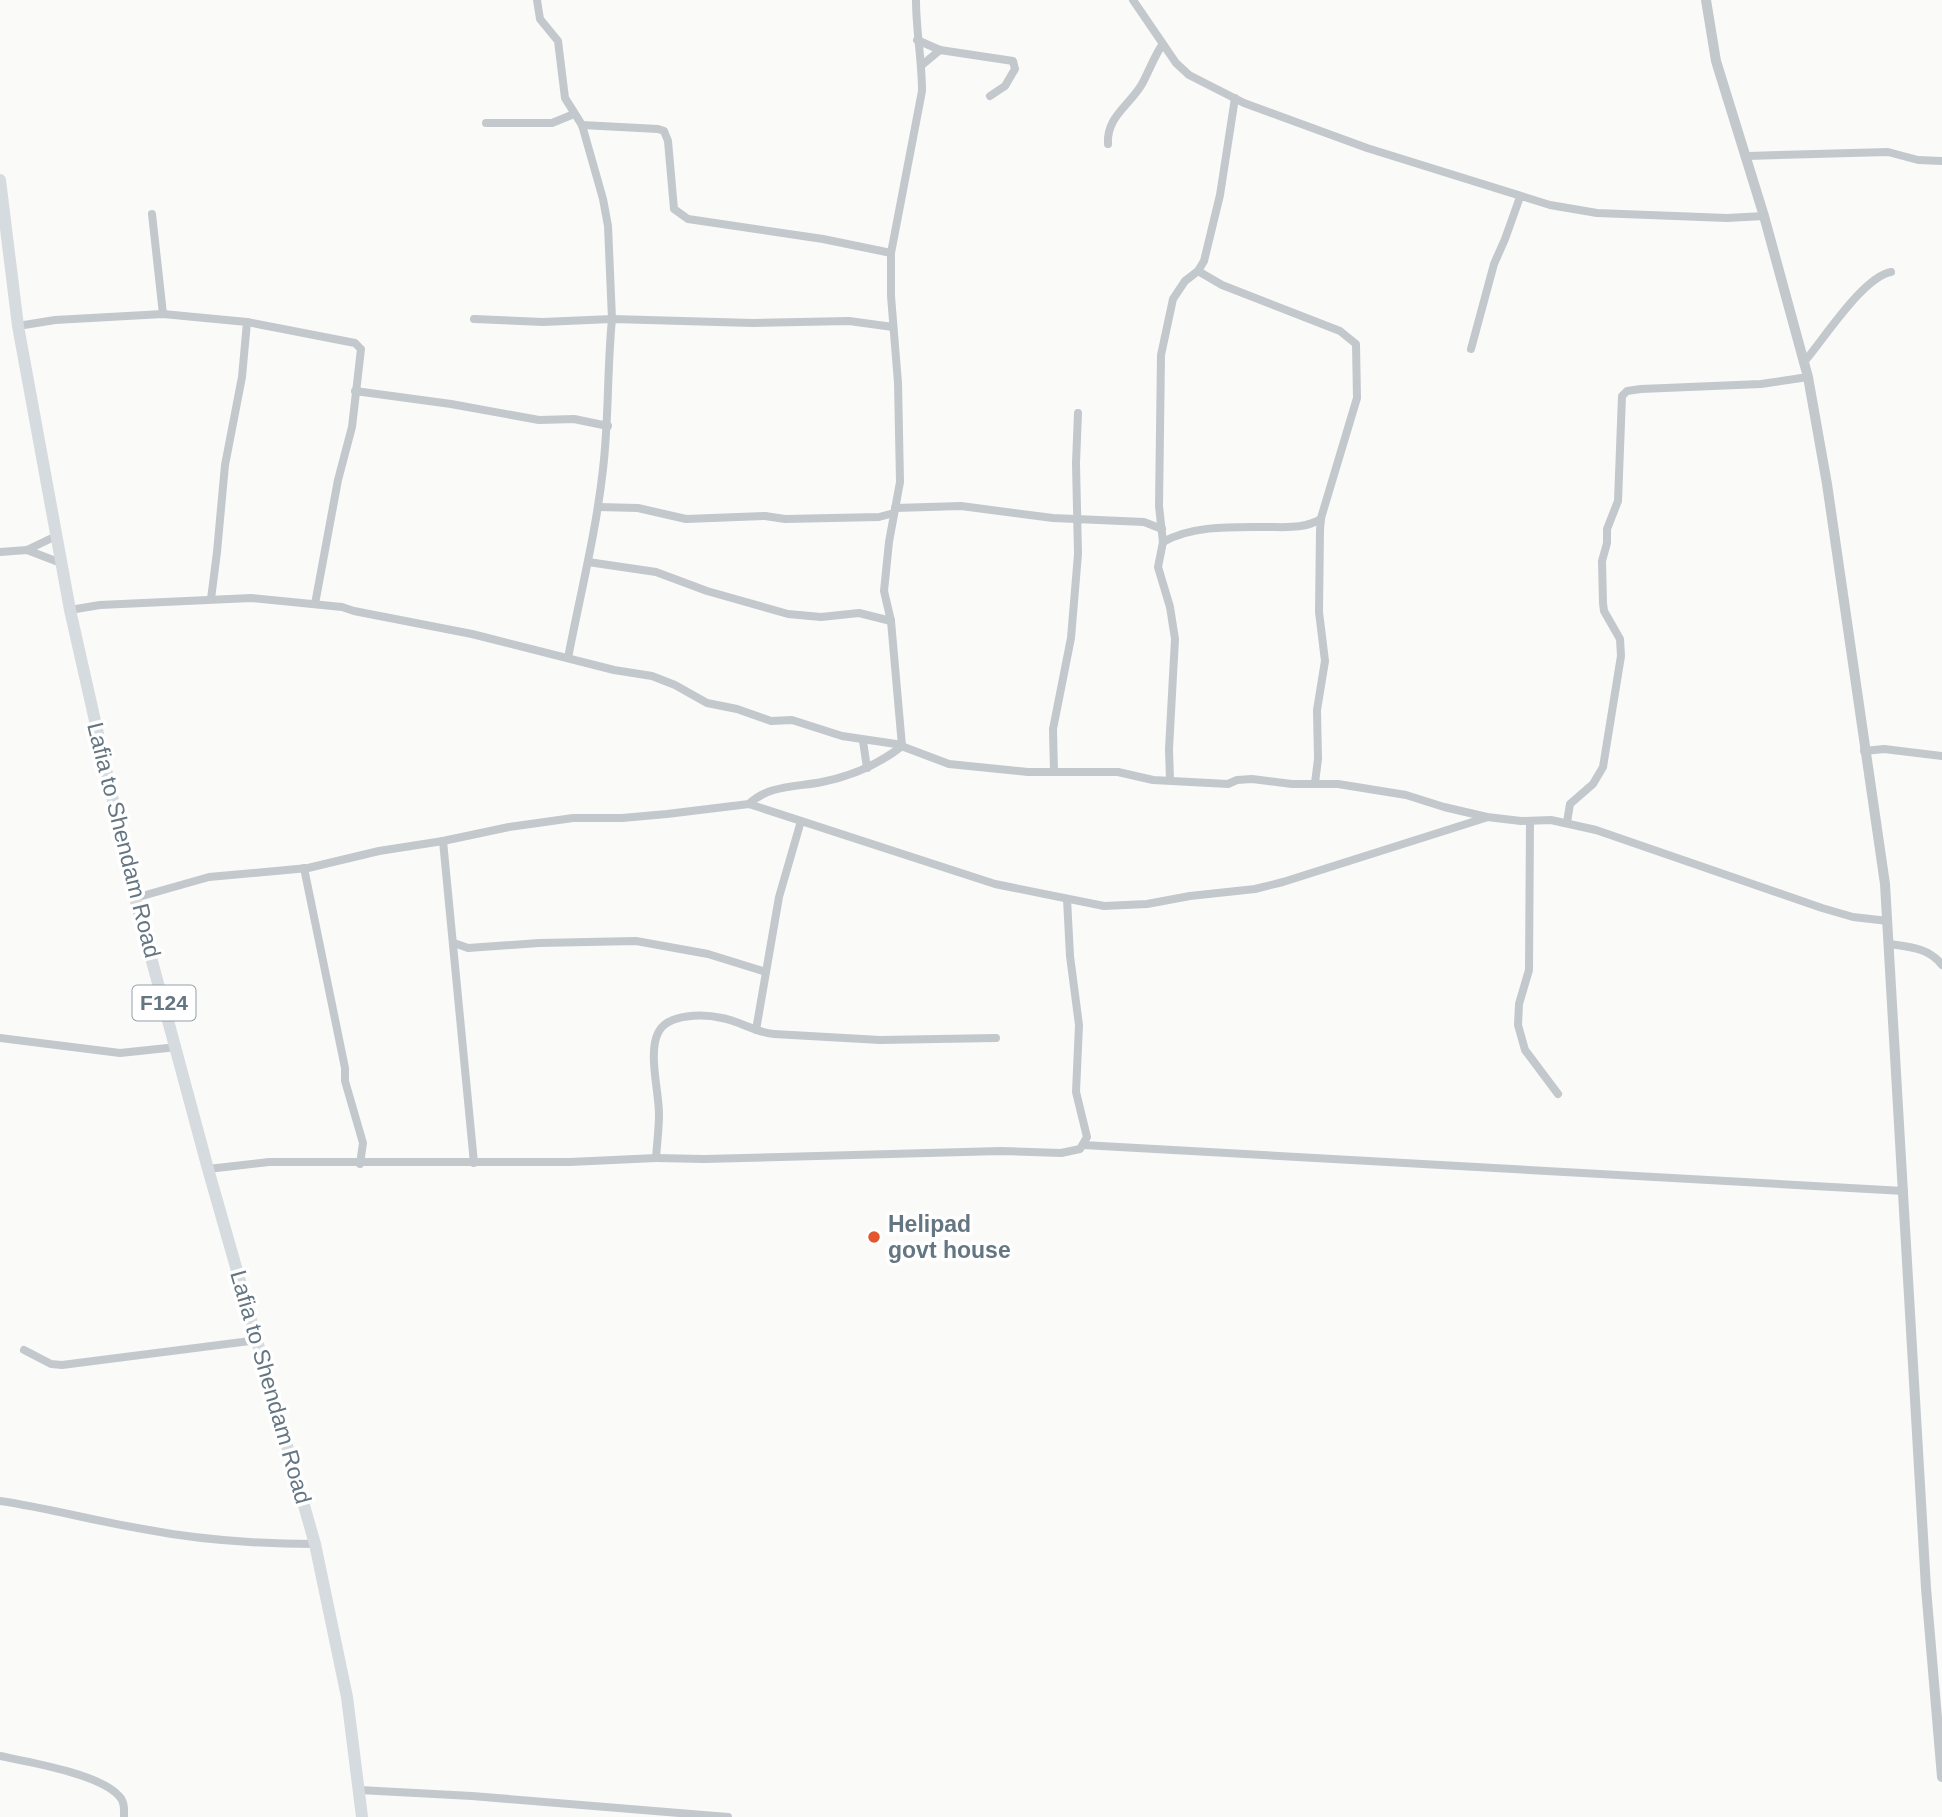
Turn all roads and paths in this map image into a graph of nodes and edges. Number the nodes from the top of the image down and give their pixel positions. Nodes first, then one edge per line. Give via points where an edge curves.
1 (537, 0) edge
2 (916, 0) edge
3 (1133, 0) edge
4 (1706, 0) edge
5 (917, 40) junction
6 (1162, 45) junction
7 (940, 50) junction
8 (922, 65) junction
9 (990, 96) dead end
10 (1235, 99) junction
11 (574, 114) junction
12 (486, 123) dead end
13 (582, 125) junction
14 (1108, 144) dead end
15 (1747, 156) junction
16 (1942, 161) edge
17 (0, 180) edge
18 (1520, 197) junction
19 (152, 214) dead end
20 (1764, 216) junction
21 (891, 253) junction
22 (1198, 271) junction
23 (1891, 272) dead end
24 (163, 314) junction
25 (474, 319) dead end
26 (612, 319) junction
27 (247, 322) junction
28 (18, 326) junction
29 (893, 327) junction
30 (1471, 349) dead end
31 (1804, 362) junction
32 (1808, 377) junction
33 (355, 391) junction
34 (1079, 414) dead end
35 (608, 426) junction
36 (598, 508) junction
37 (894, 510) junction
38 (1160, 516) junction
39 (1077, 519) junction
40 (1321, 519) junction
41 (1144, 522) junction
42 (1308, 527) junction
43 (1162, 530) junction
44 (1177, 534) junction
45 (1320, 535) junction
46 (56, 536) junction
47 (1163, 542) junction
48 (27, 550) junction
49 (0, 552) edge
50 (588, 562) junction
51 (61, 563) junction
52 (211, 599) junction
53 (315, 604) junction
54 (69, 610) junction
55 (891, 621) junction
56 (568, 658) junction
57 (863, 741) junction
58 (902, 746) junction
59 (1864, 751) junction
60 (1942, 756) edge
61 (867, 768) junction
62 (1054, 772) junction
63 (1170, 780) junction
64 (1315, 783) junction
65 (750, 804) junction
66 (1487, 817) junction
67 (801, 821) junction
68 (1530, 821) junction
69 (1567, 822) junction
70 (443, 841) junction
71 (304, 868) junction
72 (135, 898) junction
73 (1067, 899) junction
74 (1888, 921) junction
75 (454, 943) junction
76 (1889, 944) junction
77 (468, 948) junction
78 (456, 960) junction
79 (1942, 965) edge
80 (766, 972) junction
81 (756, 1030) junction
82 (0, 1038) edge
83 (996, 1038) dead end
84 (177, 1047) junction
85 (1558, 1094) dead end
86 (1083, 1145) junction
87 (656, 1158) junction
88 (474, 1163) junction
89 (360, 1164) junction
90 (208, 1169) junction
91 (1904, 1191) junction
92 (258, 1340) junction
93 (24, 1350) dead end
94 (0, 1501) edge
95 (315, 1544) junction
96 (0, 1756) edge
97 (1942, 1777) edge
98 (359, 1790) junction
99 (124, 1817) edge
100 (362, 1817) edge
101 (728, 1817) edge

1 - 11 street via 540,19 558,41 562,88
2 - 5 street
3 - 6 street
4 - 15 street via 1716,61
5 - 7 street
5 - 8 street
6 - 10 street via 1189,75
6 - 14 street via 1136,94 1112,121
7 - 8 street
7 - 9 street via 1013,61 1010,81
8 - 21 street via 920,108
10 - 18 street
10 - 22 street via 1220,195
11 - 12 street via 552,123
11 - 13 street
13 - 21 street via 664,131 674,209 688,219
13 - 26 street via 608,226
15 - 16 street via 1888,152
15 - 20 street
17 - 28 main road, Lafia to Shendam Road / F124
18 - 20 street via 1597,213
18 - 30 street via 1494,264
19 - 24 street
20 - 31 street
21 - 29 street
22 - 38 street via 1177,290 1163,341
22 - 40 street via 1222,285 1340,331 1356,344 1357,398
23 - 31 street via 1874,279 1859,294
24 - 27 street
24 - 28 street
25 - 26 street
26 - 29 street via 753,324 849,321
26 - 35 street
27 - 33 street via 358,345
27 - 52 street
28 - 46 main road, Lafia to Shendam Road / F124
29 - 37 street via 900,470
31 - 32 street
32 - 59 street
32 - 69 street via 1761,384 1641,389 1622,396 1618,502 1607,528 1602,561 1604,611 1620,639 1620,656 1603,768 1570,803
33 - 35 street via 539,420 574,419
33 - 53 street via 352,426
34 - 39 street
35 - 36 street
36 - 37 street via 638,508 686,519 878,517
36 - 50 street
37 - 39 street via 961,506
37 - 55 street via 884,572
38 - 41 street
38 - 43 street
39 - 41 street
39 - 62 street via 1071,638 1053,729
40 - 42 street
40 - 45 street
41 - 43 street
42 - 44 street
42 - 45 street
43 - 44 street
43 - 47 street
44 - 47 street
45 - 64 street via 1319,612 1325,661 1317,710
46 - 48 street
46 - 51 main road, Lafia to Shendam Road / F124
47 - 63 street via 1158,567 1175,639
48 - 49 street
48 - 51 street
50 - 55 street via 656,572 788,614 821,618 859,613
50 - 56 street
51 - 54 main road, Lafia to Shendam Road / F124
52 - 53 street
52 - 54 street
53 - 56 street
54 - 72 main road, Lafia to Shendam Road / F124
55 - 58 street
56 - 57 street via 652,676 707,703 771,722 792,720
57 - 58 street
57 - 61 street
58 - 61 street
58 - 62 street via 949,764
59 - 60 street
59 - 74 street
61 - 65 street via 825,782 763,793
62 - 63 street via 1118,772
63 - 64 street
64 - 66 street via 1406,795
65 - 67 street
65 - 70 street via 622,818 573,818
66 - 68 street
66 - 73 street via 1255,889 1147,904 1104,906
67 - 73 street via 995,884
67 - 80 street via 779,897
68 - 69 street
68 - 85 street via 1529,970 1518,1026 1525,1050
69 - 74 street via 1832,911
70 - 71 street
70 - 75 street
71 - 72 street via 209,877
71 - 89 street via 345,1081 363,1143
72 - 84 main road, Lafia to Shendam Road / F124
73 - 86 street via 1079,1024 1076,1092 1087,1137
74 - 76 street
75 - 77 street
75 - 78 street
76 - 79 street via 1935,955
76 - 91 street
77 - 78 street
77 - 80 street via 636,942 708,954
78 - 88 street
80 - 81 street
81 - 83 street via 880,1040
81 - 87 street via 723,1018 699,1016 669,1021 659,1030 655,1044
82 - 84 street via 120,1053
84 - 90 main road, Lafia to Shendam Road / F124
86 - 87 street via 1061,1153
86 - 91 street
87 - 88 street
88 - 89 street
89 - 90 street via 269,1162
90 - 92 main road, Lafia to Shendam Road / F124
91 - 97 street via 1926,1588
92 - 93 street via 62,1365
92 - 95 main road, Lafia to Shendam Road / F124
94 - 95 street via 196,1537
95 - 98 main road, Lafia to Shendam Road / F124 via 347,1697
96 - 99 street via 85,1777 122,1801
98 - 100 main road, Lafia to Shendam Road / F124
98 - 101 street

